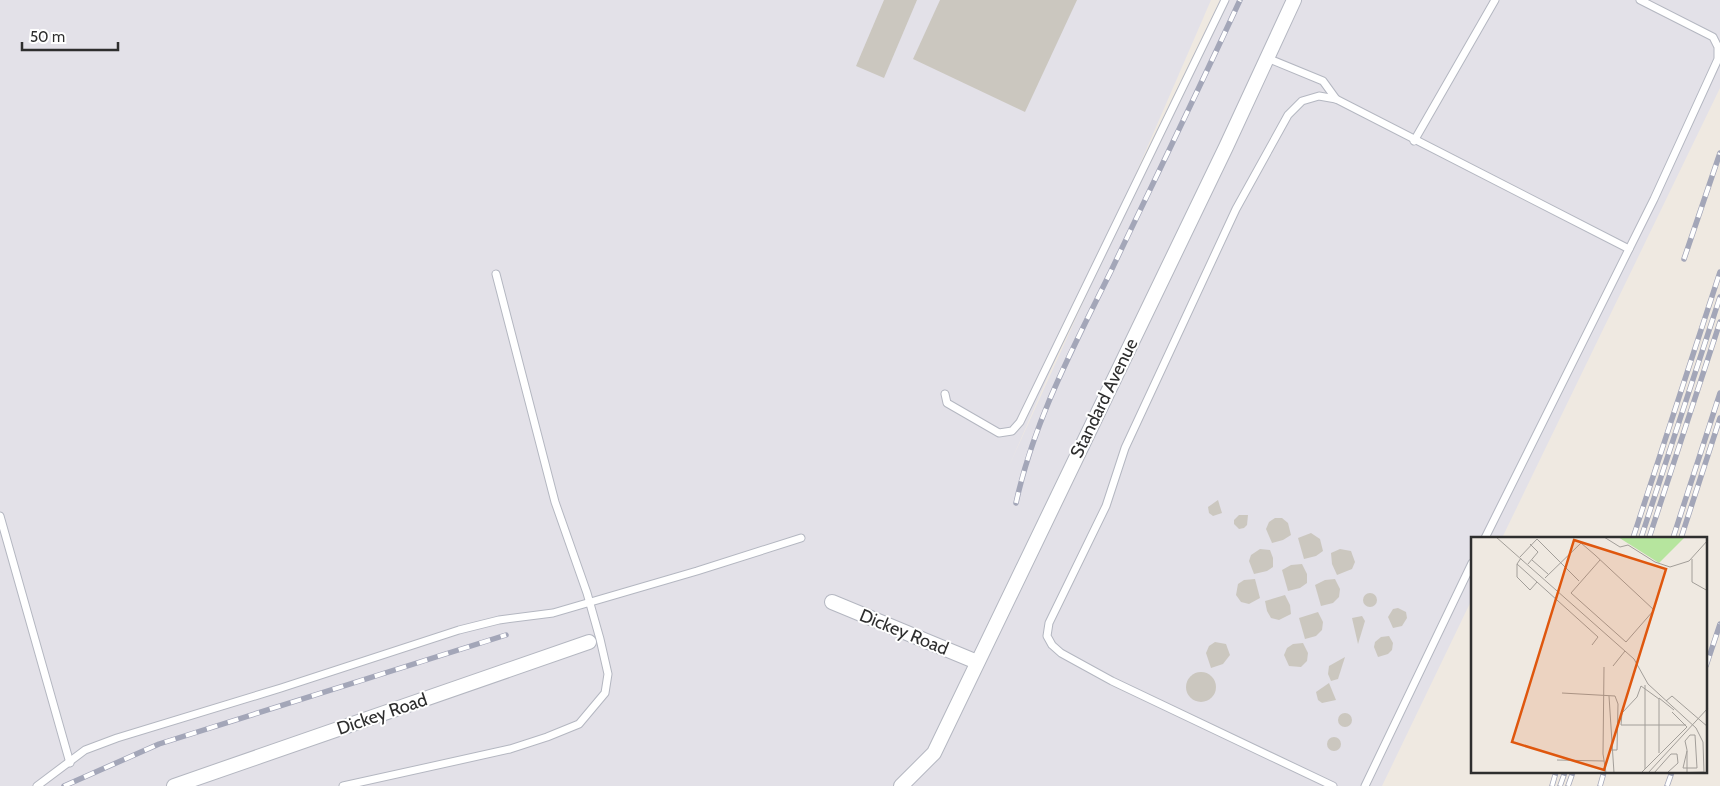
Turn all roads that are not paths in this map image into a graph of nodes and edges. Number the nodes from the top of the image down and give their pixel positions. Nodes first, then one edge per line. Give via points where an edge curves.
1 (1225, 0) edge
2 (1294, 0) edge
3 (1495, 0) edge
4 (1640, 0) edge
5 (1267, 58) junction
6 (1336, 100) junction
7 (1414, 141) junction
8 (1629, 249) junction
9 (496, 274) dead end
10 (945, 394) dead end
11 (0, 516) edge
12 (1485, 537) edge
13 (801, 538) dead end
14 (1471, 565) edge
15 (590, 602) junction
16 (832, 602) dead end
17 (589, 642) dead end
18 (977, 662) junction
19 (70, 763) junction
20 (37, 786) edge
21 (174, 786) edge
22 (343, 786) edge
23 (901, 786) edge
24 (1334, 786) edge
25 (1365, 786) edge

1 - 10 lane via 1020,422 1012,431 999,433 947,403
2 - 5 street, Standard Avenue
3 - 7 lane
4 - 8 lane via 1713,36 1718,47 1718,59
5 - 6 lane via 1322,81
5 - 18 street, Standard Avenue
6 - 7 lane
6 - 24 lane via 1319,96 1302,101 1288,115 1236,209 1125,448 1106,506 1049,623 1047,636 1061,653 1112,681
7 - 8 lane
8 - 12 lane
9 - 15 lane via 555,502
11 - 19 lane
13 - 15 lane
14 - 25 lane
15 - 19 lane via 553,613 498,620 459,630 117,738 85,750
15 - 22 lane via 608,674 605,694 579,724 510,749
16 - 18 street, Dickey Road
17 - 21 street, Dickey Road
18 - 23 street, Standard Avenue via 934,753
19 - 20 lane

